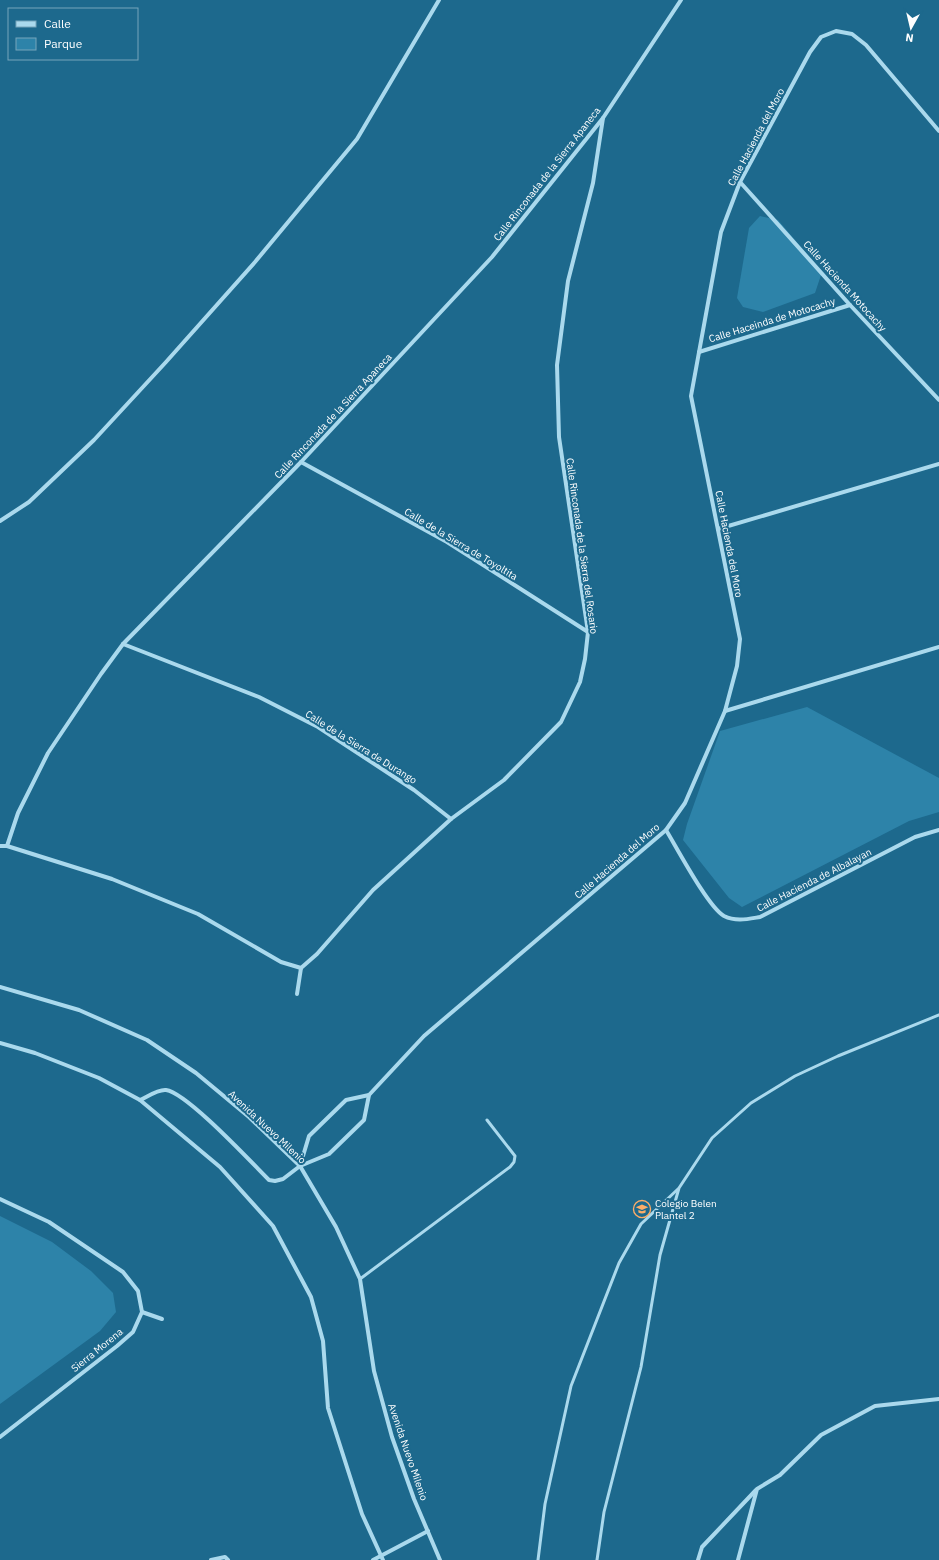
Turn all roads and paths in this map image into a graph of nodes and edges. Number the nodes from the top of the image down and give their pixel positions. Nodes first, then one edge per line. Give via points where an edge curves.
1 (440, 0) edge
2 (681, 0) edge
3 (603, 118) junction
4 (939, 130) edge
5 (740, 182) junction
6 (850, 304) junction
7 (698, 352) junction
8 (939, 400) edge
9 (301, 462) junction
10 (939, 464) edge
11 (0, 521) edge
12 (718, 529) junction
13 (588, 632) junction
14 (123, 644) junction
15 (939, 647) edge
16 (725, 711) junction
17 (451, 818) junction
18 (666, 830) junction
19 (939, 830) edge
20 (0, 846) edge
21 (7, 846) junction
22 (301, 968) junction
23 (0, 987) edge
24 (297, 994) dead end
25 (939, 1015) edge
26 (0, 1043) edge
27 (369, 1095) junction
28 (140, 1100) junction
29 (487, 1120) dead end
30 (300, 1166) junction
31 (679, 1188) junction
32 (0, 1199) edge
33 (360, 1279) junction
34 (142, 1312) junction
35 (162, 1319) dead end
36 (939, 1399) edge
37 (0, 1437) edge
38 (757, 1489) junction
39 (428, 1531) junction
40 (382, 1558) edge
41 (227, 1559) edge
42 (211, 1560) edge
43 (373, 1560) edge
44 (440, 1560) edge
45 (538, 1560) edge
46 (597, 1560) edge
47 (698, 1560) edge
48 (738, 1560) edge

1 - 11 street via 357,139 255,262 94,440 29,502
2 - 3 street, Calle Rinconada de la Sierra Apaneca
3 - 9 street, Calle Rinconada de la Sierra Apaneca via 492,257
3 - 13 street, Calle Rinconada de la Sierra del Rosario via 593,183 568,281 557,365 558,437
4 - 5 street, Calle Hacienda del Moro via 866,45 852,34 836,31 821,37 810,52
5 - 6 street, Calle Hacienda Motocachy
5 - 7 street, Calle Hacienda del Moro via 721,232
6 - 7 street, Calle Haceinda de Motocachy
6 - 8 street, Calle Hacienda Motocachy
7 - 12 street, Calle Hacienda del Moro via 691,396
9 - 13 street, Calle de la Sierra de Toyoltita via 447,542
9 - 14 street, Calle Rinconada de la Sierra Apaneca
10 - 12 street
12 - 16 street, Calle Hacienda del Moro via 740,639 737,666
13 - 17 street, Calle Rinconada de la Sierra del Rosario via 580,682 561,722 504,780
14 - 17 street, Calle de la Sierra de Durango via 259,697 318,727 414,790
14 - 21 street, Calle Rinconada de la Sierra Apaneca via 48,753 18,813
15 - 16 street
16 - 18 street, Calle Hacienda del Moro via 686,803
17 - 22 street, Calle Rinconada de la Sierra del Rosario via 373,890 317,954
18 - 19 street, Calle Hacienda de Albalayan via 709,901 724,916 741,920 760,917 915,837
18 - 27 street, Calle Hacienda del Moro via 424,1036
20 - 21 street
21 - 22 street via 112,879 198,914 281,962
22 - 24 street
23 - 30 street, Avenida Nuevo Milenio via 79,1010 147,1040 196,1073
25 - 31 lane via 795,1076 751,1103 712,1138
26 - 28 street via 35,1053 99,1078
27 - 30 street via 364,1120 329,1154
27 - 30 street via 346,1100 309,1136
28 - 30 street via 163,1090 177,1094 202,1114 269,1180 283,1179
28 - 40 street via 220,1167 273,1226 288,1254 310,1297 323,1341 328,1408 362,1514
29 - 33 lane via 515,1156 514,1162
30 - 33 street, Avenida Nuevo Milenio via 336,1226
31 - 45 lane via 641,1224 619,1263 571,1386 545,1504
31 - 46 lane via 660,1255 640,1367 604,1512
32 - 34 street via 49,1222 122,1272 138,1291
33 - 39 street, Avenida Nuevo Milenio via 376,1379 392,1437
34 - 35 street
34 - 37 street, Sierra Morena via 132,1332 117,1346
36 - 38 street via 875,1406 821,1435 780,1475
38 - 47 street via 702,1547
38 - 48 street
39 - 40 street
39 - 44 street, Avenida Nuevo Milenio
40 - 43 street
41 - 42 street

